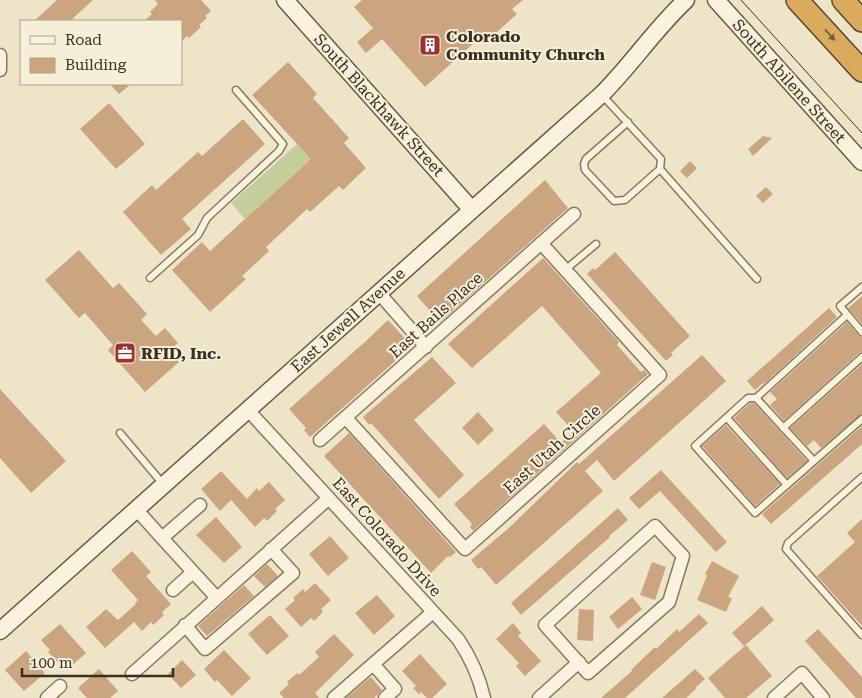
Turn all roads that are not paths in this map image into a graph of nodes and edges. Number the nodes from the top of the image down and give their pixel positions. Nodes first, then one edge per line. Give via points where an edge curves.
1 (285, 0) edge
2 (686, 0) edge
3 (716, 0) edge
4 (797, 0) edge
5 (843, 0) edge
6 (862, 21) edge
7 (0, 55) edge
8 (0, 70) edge
9 (862, 71) edge
10 (236, 90) dead end
11 (602, 94) junction
12 (628, 122) junction
13 (862, 162) edge
14 (660, 169) junction
15 (472, 210) junction
16 (574, 214) dead end
17 (541, 244) junction
18 (596, 244) dead end
19 (565, 270) junction
20 (150, 278) dead end
21 (757, 278) dead end
22 (862, 287) edge
23 (379, 293) junction
24 (847, 315) junction
25 (862, 332) edge
26 (426, 347) junction
27 (862, 356) edge
28 (756, 398) junction
29 (248, 410) junction
30 (346, 418) junction
31 (727, 418) junction
32 (862, 419) edge
33 (783, 428) junction
34 (120, 433) dead end
35 (320, 440) dead end
36 (814, 461) junction
37 (862, 477) edge
38 (787, 484) junction
39 (164, 485) junction
40 (329, 498) junction
41 (200, 505) dead end
42 (136, 509) junction
43 (162, 538) junction
44 (271, 549) junction
45 (193, 572) junction
46 (173, 590) dead end
47 (216, 597) junction
48 (433, 612) junction
49 (185, 626) junction
50 (0, 630) edge
51 (862, 635) edge
52 (579, 662) junction
53 (372, 664) junction
54 (132, 674) dead end
55 (60, 686) dead end
56 (47, 698) edge
57 (334, 698) edge
58 (385, 698) edge
59 (484, 698) edge
60 (539, 698) edge
61 (774, 698) edge
62 (823, 698) edge

1 - 15 street, South Blackhawk Street
2 - 11 street, East Jewell Avenue
3 - 13 street, South Abilene Street
4 -> 9 highway
5 - 6 highway
7 - 8 street
10 - 20 lane via 283,144 207,218 198,235
11 - 12 lane
11 - 15 street, East Jewell Avenue
12 - 14 lane via 661,159
12 - 14 lane via 586,159 585,170 614,201 621,202
14 - 21 lane
15 - 23 street, East Jewell Avenue
16 - 17 street, East Bails Place
17 - 19 street, East Utah Circle
17 - 26 street, East Bails Place
18 - 19 lane
19 - 30 street, East Utah Circle via 660,375 465,549
22 - 24 lane via 840,306
23 - 26 street
23 - 29 street, East Jewell Avenue
24 - 25 lane
24 - 28 lane
26 - 30 street, East Bails Place
27 - 33 lane
28 - 31 lane via 748,398
28 - 33 lane
29 - 39 street, East Jewell Avenue
29 - 40 street, East Colorado Drive
30 - 35 street, East Bails Place
31 - 38 lane
31 - 38 lane via 695,446 754,513
32 - 36 lane
33 - 36 lane
34 - 39 lane
36 - 38 lane
37 - 51 lane via 788,542 786,548
39 - 42 street, East Jewell Avenue
40 - 44 street
40 - 48 street, East Colorado Drive
41 - 43 street
42 - 43 street
42 - 50 street, East Jewell Avenue
43 - 45 street
44 - 47 street
44 - 49 street via 293,573 205,649
45 - 46 street
45 - 47 street
47 - 49 street
48 - 53 street
48 - 59 street, East Colorado Drive via 469,654
49 - 54 street
52 - 52 street via 588,673 669,602 683,556 655,526 545,625
52 - 60 street
53 - 57 street
53 - 58 street via 395,689
55 - 56 street
61 - 62 street via 802,673

